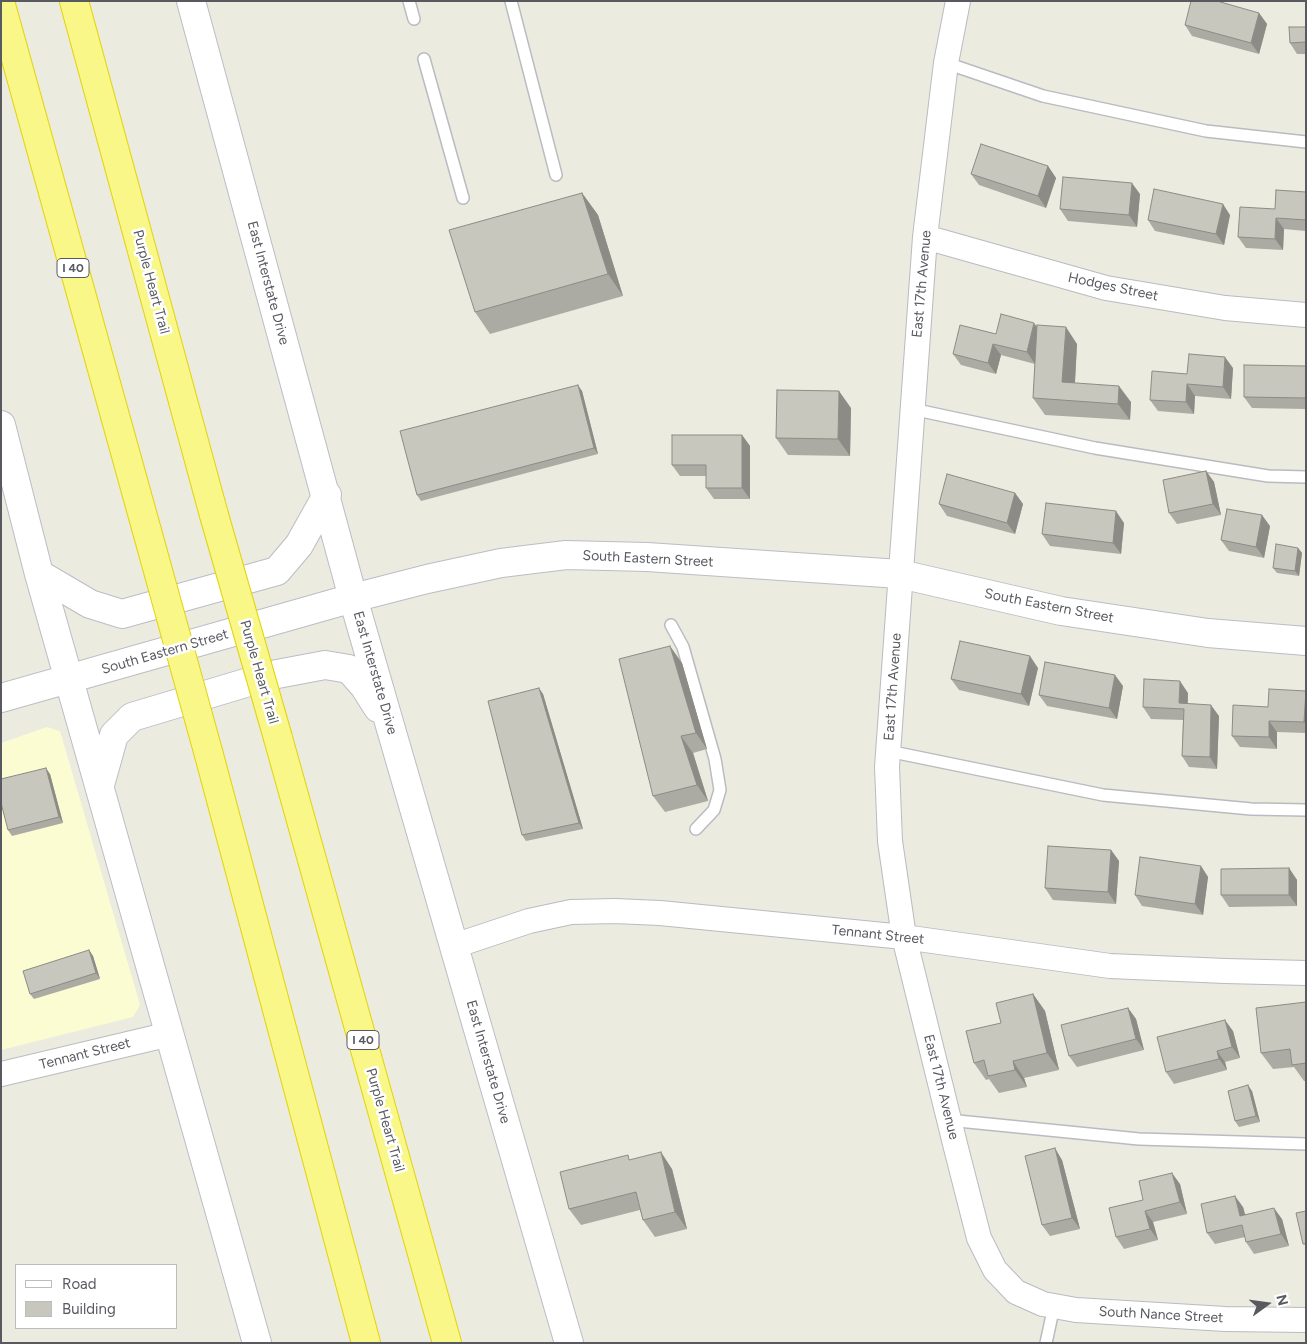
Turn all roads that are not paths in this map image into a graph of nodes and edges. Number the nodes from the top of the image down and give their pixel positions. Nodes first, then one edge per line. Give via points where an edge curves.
1 (74, 1) edge
2 (191, 1) edge
3 (410, 1) edge
4 (512, 1) edge
5 (958, 1) edge
6 (1, 5) edge
7 (414, 19) dead end
8 (424, 59) dead end
9 (946, 63) junction
10 (1306, 142) edge
11 (556, 174) dead end
12 (463, 198) dead end
13 (925, 237) junction
14 (1306, 315) edge
15 (912, 409) junction
16 (1, 425) edge
17 (1306, 478) edge
18 (326, 495) junction
19 (39, 574) junction
20 (900, 574) junction
21 (354, 598) junction
22 (671, 625) dead end
23 (1306, 641) edge
24 (69, 679) junction
25 (1, 698) edge
26 (392, 731) junction
27 (888, 752) junction
28 (100, 784) junction
29 (1306, 810) edge
30 (696, 829) dead end
31 (904, 937) junction
32 (454, 946) junction
33 (1306, 973) edge
34 (170, 1034) junction
35 (1, 1074) edge
36 (948, 1120) junction
37 (1306, 1144) edge
38 (1065, 1308) junction
39 (1306, 1320) edge
40 (257, 1343) edge
41 (366, 1343) edge
42 (447, 1343) edge
43 (570, 1343) edge
44 (1046, 1343) edge

1 - 42 highway, Purple Heart Trail / I 40, bridge via 214,515
2 - 18 main road, East Interstate Drive
3 - 7 lane
4 - 11 lane
5 - 9 street, East 17th Avenue
6 - 41 highway, I 40, bridge via 209,755
8 - 12 lane
9 - 10 lane via 1052,98 1206,131
9 - 13 street, East 17th Avenue
13 - 14 street, Hodges Street via 1106,288 1225,308
13 - 15 street, East 17th Avenue
15 - 17 lane via 1095,448 1268,476
15 - 20 street, East 17th Avenue
16 - 19 main road
18 - 19 main road via 300,545 277,571 122,614 90,604
18 - 21 main road, East Interstate Drive
19 - 24 main road
20 - 21 main road, South Eastern Street via 647,557 566,555 501,563
20 - 23 main road, South Eastern Street via 1061,611 1208,633
20 - 27 street, East 17th Avenue
21 - 24 main road, South Eastern Street
21 - 26 main road, East Interstate Drive
22 - 30 lane via 684,646 715,759 720,790 714,810
24 - 25 main road, South Eastern Street
24 - 28 main road
26 - 28 main road via 364,686 349,669 324,665 272,675 132,717 114,734
26 - 32 main road, East Interstate Drive
27 - 29 lane via 1103,794 1251,810
27 - 31 street, East 17th Avenue via 890,841
28 - 34 main road
31 - 32 street, Tennant Street via 615,911 571,912 529,921
31 - 33 street, Tennant Street via 1110,966
31 - 36 street, East 17th Avenue
32 - 43 main road, East Interstate Drive
34 - 35 street, Tennant Street
34 - 40 main road
36 - 37 lane via 1139,1139
36 - 38 street, East 17th Avenue via 979,1238 995,1270 1016,1292 1043,1304
38 - 39 street, South Nance Street via 1225,1319
38 - 44 lane

